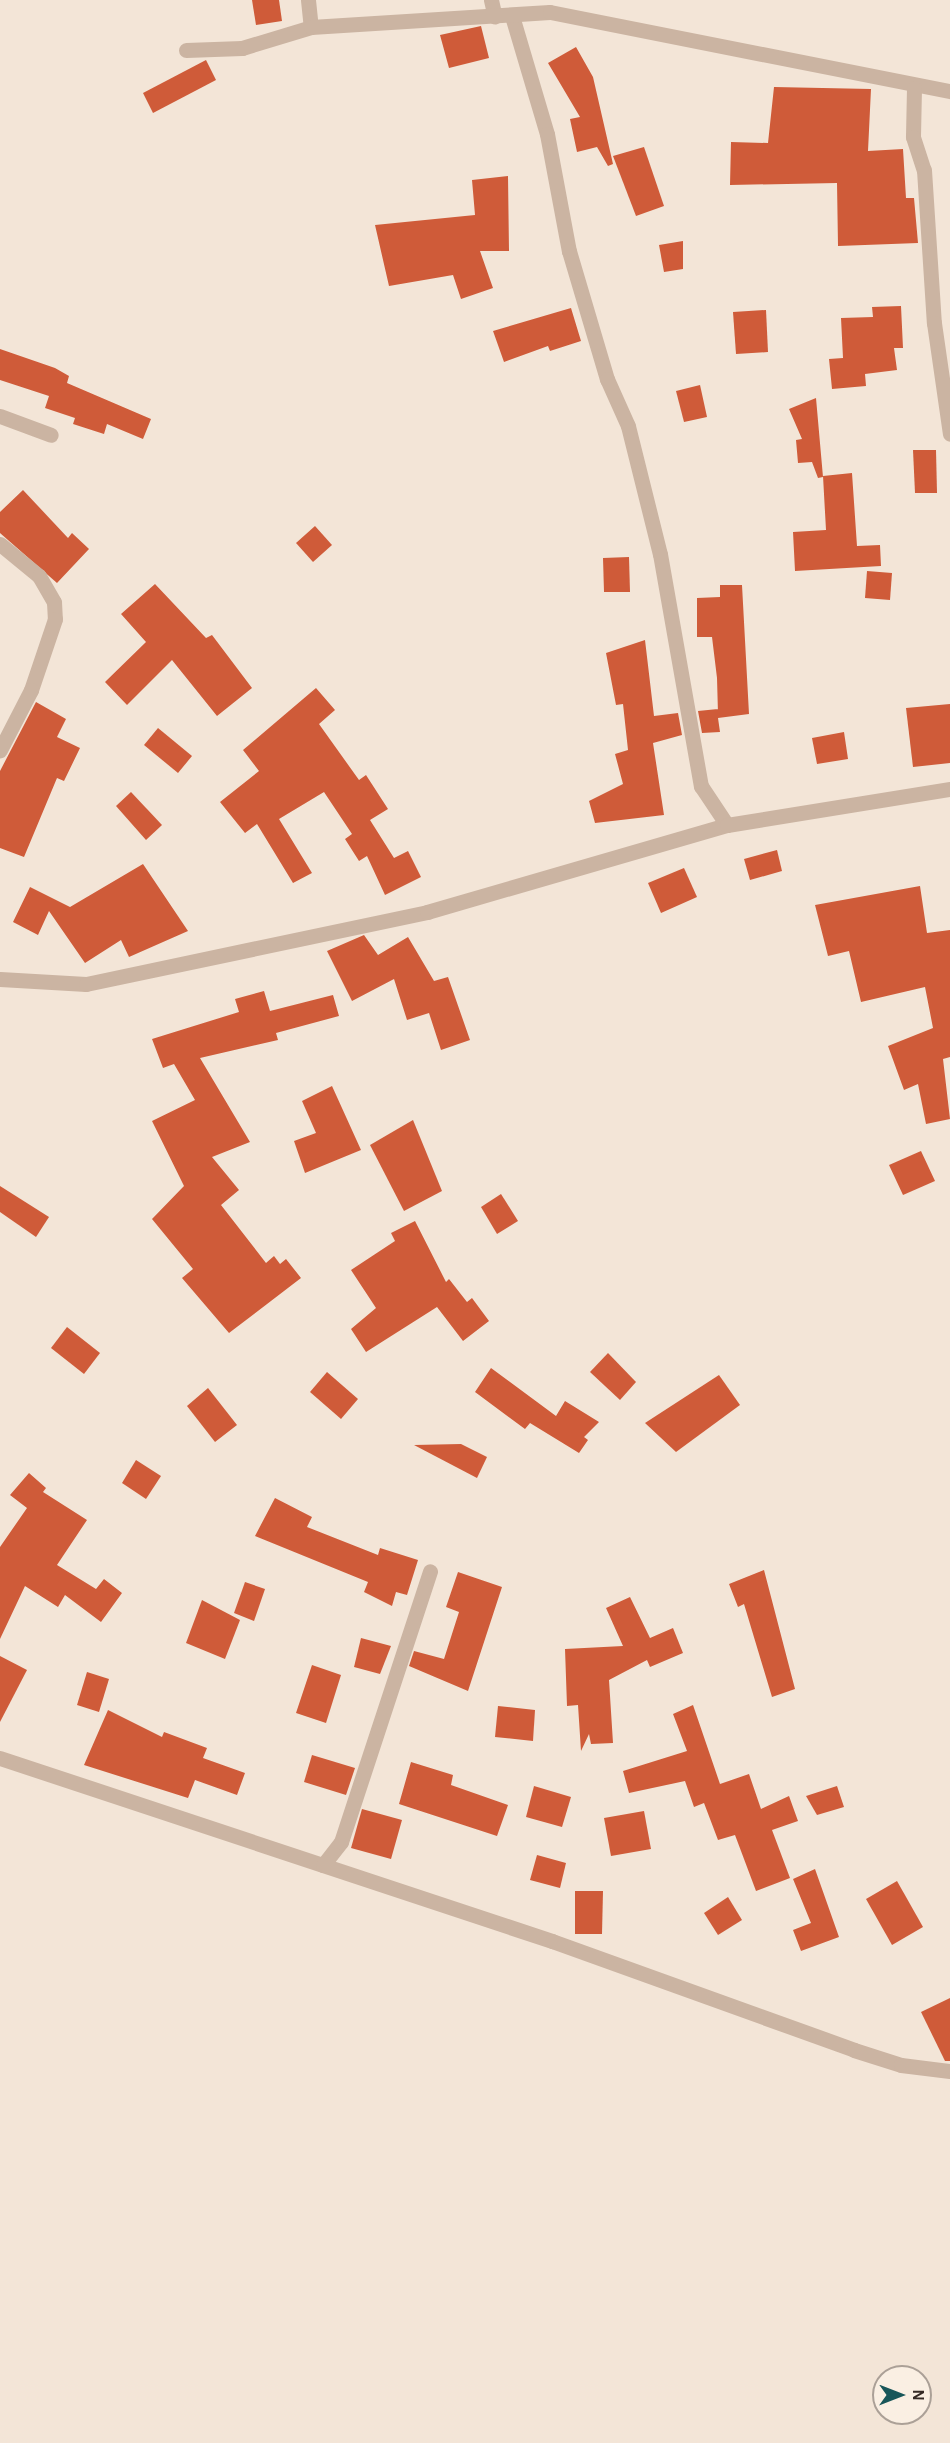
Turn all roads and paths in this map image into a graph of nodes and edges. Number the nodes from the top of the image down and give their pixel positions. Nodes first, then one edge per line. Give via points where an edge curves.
1 (308, 0) edge
2 (491, 0) edge
3 (512, 16) junction
4 (495, 17) junction
5 (311, 27) junction
6 (186, 50) dead end
7 (914, 88) junction
8 (950, 91) edge
9 (0, 416) edge
10 (950, 434) edge
11 (51, 435) dead end
12 (0, 544) edge
13 (0, 750) edge
14 (950, 789) edge
15 (727, 825) junction
16 (0, 979) edge
17 (430, 1571) dead end
18 (0, 1758) edge
19 (323, 1865) junction
20 (950, 2071) edge

1 - 5 street
2 - 4 street
3 - 4 street
3 - 7 street via 550,12
3 - 15 street via 547,134 569,251 607,379 628,426 660,554 701,786
4 - 5 street
5 - 6 street via 242,48
7 - 8 street
7 - 10 street via 914,137 924,170 934,323
9 - 11 street
12 - 13 street via 39,576 54,602 55,619 31,690
14 - 15 street
15 - 16 street via 427,912 87,984
17 - 19 street via 341,1842
18 - 19 street
19 - 20 street via 690,1994 781,2020 854,2050 901,2065

